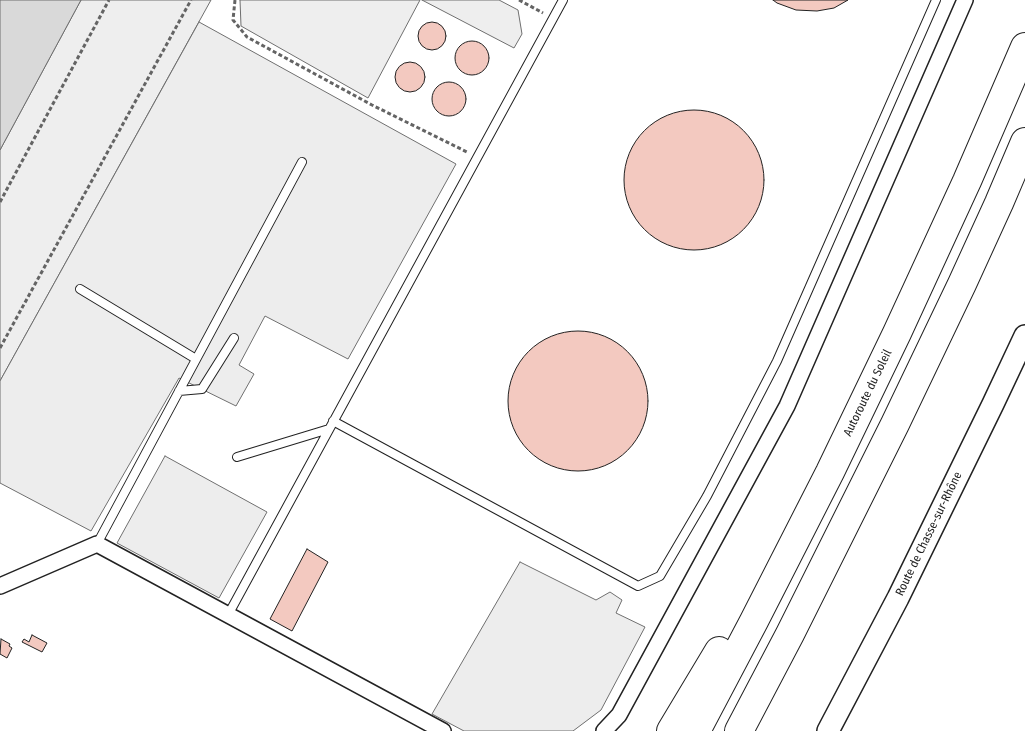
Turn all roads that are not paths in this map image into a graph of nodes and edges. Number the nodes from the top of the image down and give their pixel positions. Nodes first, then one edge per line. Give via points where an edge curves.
1 (562, 0) edge
2 (936, 0) edge
3 (964, 0) edge
4 (1025, 47) edge
5 (1025, 142) edge
6 (302, 162) dead end
7 (80, 289) dead end
8 (1025, 336) edge
9 (234, 338) dead end
10 (196, 359) junction
11 (179, 390) junction
12 (334, 421) junction
13 (329, 428) junction
14 (237, 457) dead end
15 (97, 544) junction
16 (0, 586) edge
17 (228, 615) junction
18 (754, 621) junction
19 (443, 731) edge
20 (604, 731) edge
21 (672, 731) edge
22 (696, 731) edge
23 (738, 731) edge
24 (828, 731) edge

1 - 12 lane
2 - 12 lane via 777,361 707,496 660,576 638,586
3 - 20 street via 788,406 619,715
4 - 18 highway, Autoroute du Soleil via 897,333
5 - 23 highway via 895,424
6 - 10 lane
7 - 10 lane
8 - 24 main road, Route de Chasse-sur-Rhône via 898,598
9 - 11 lane via 202,389
10 - 11 lane
11 - 15 lane
12 - 13 lane
13 - 14 lane
13 - 17 lane
15 - 16 street
15 - 17 street
17 - 19 street
18 - 21 highway via 717,652
18 - 22 highway, Autoroute du Soleil

